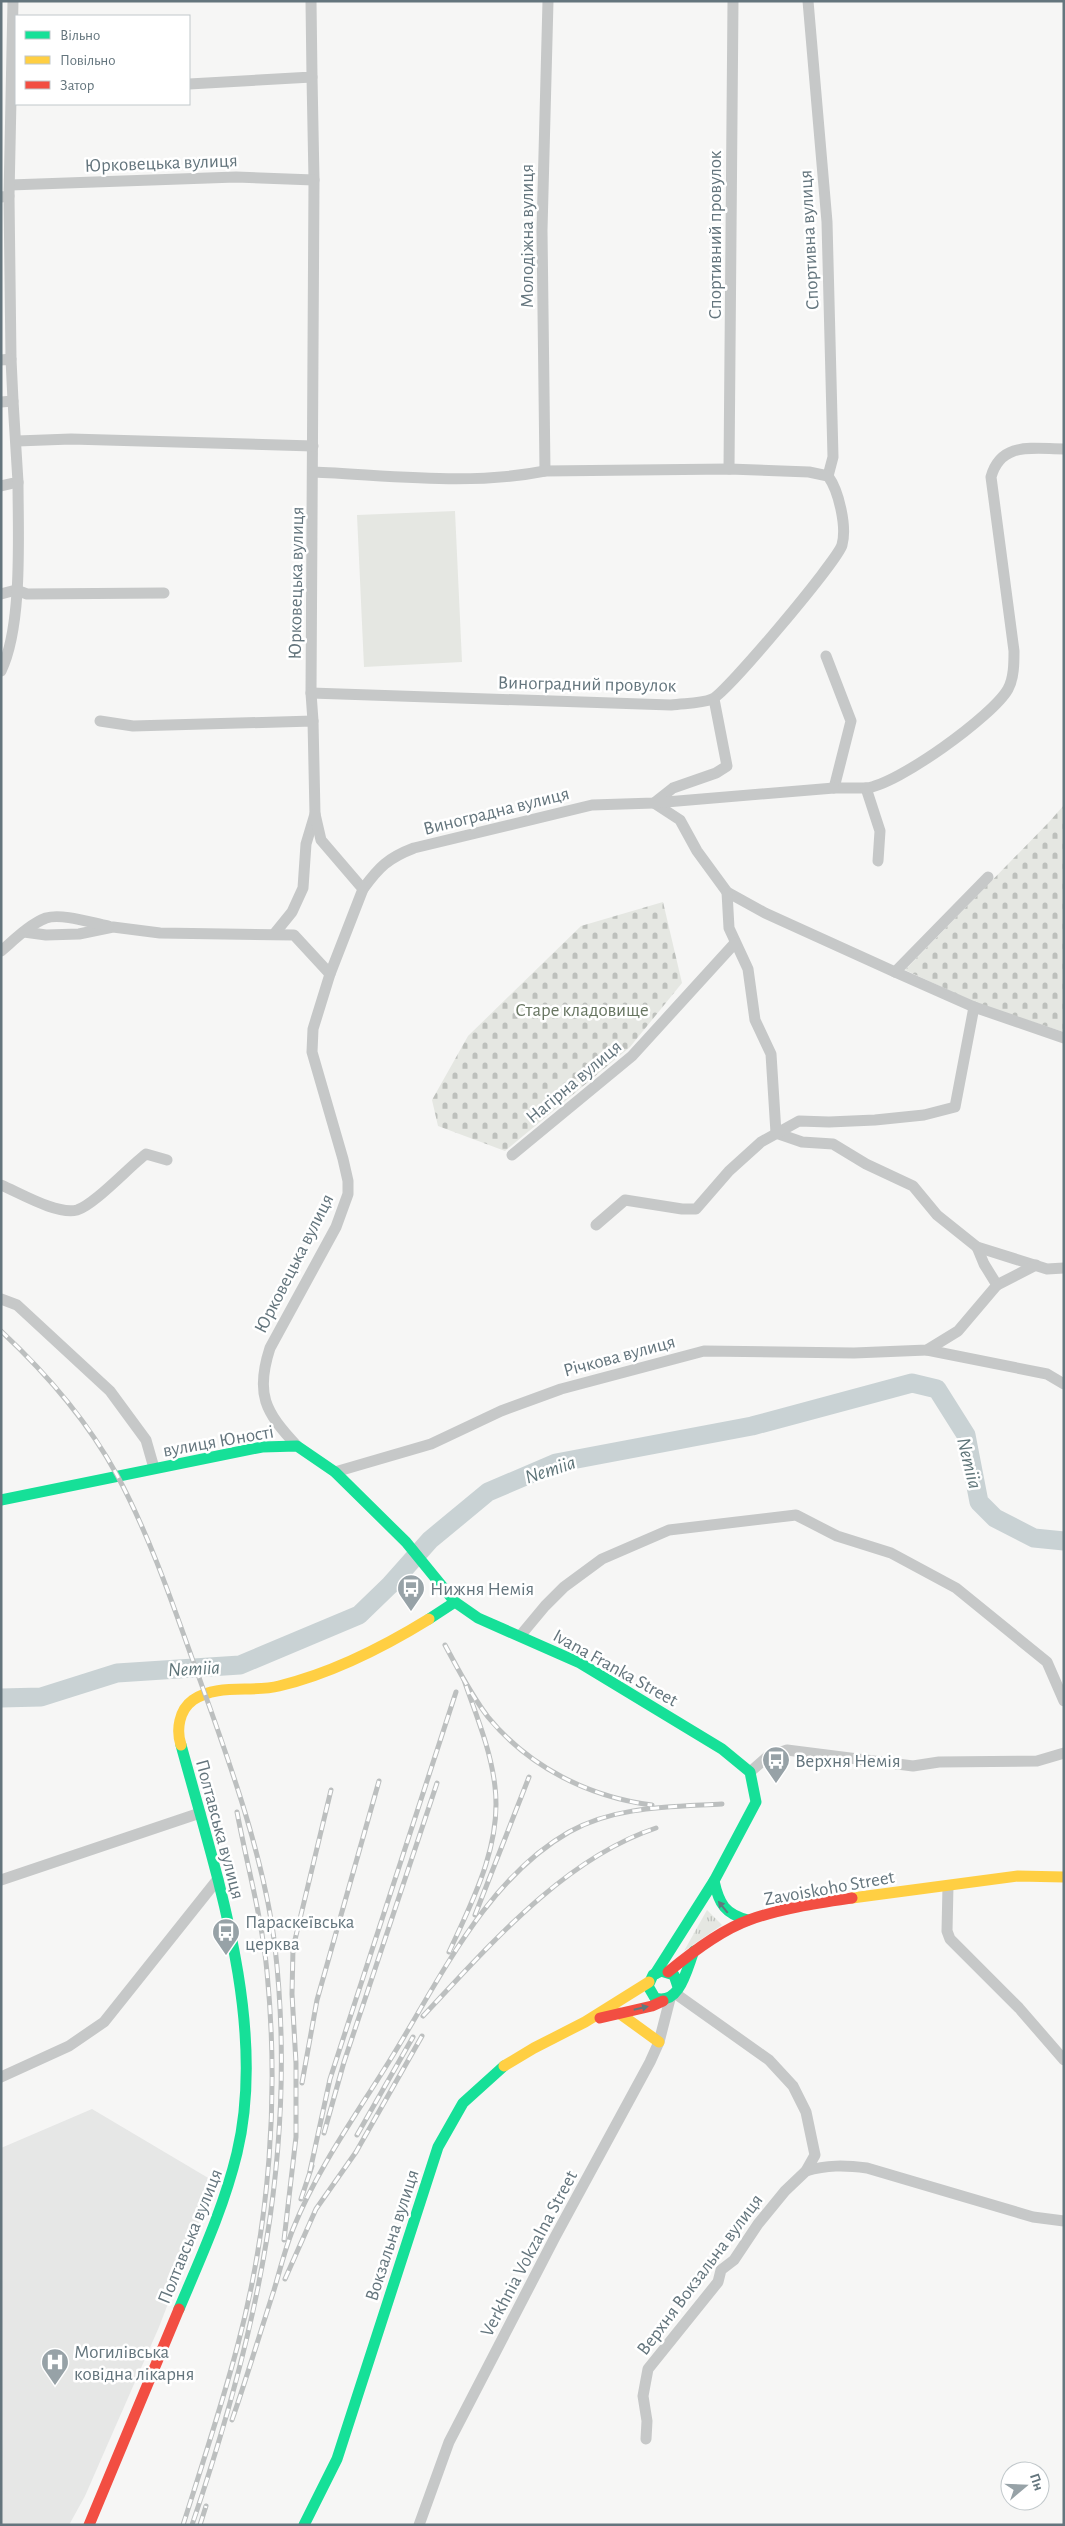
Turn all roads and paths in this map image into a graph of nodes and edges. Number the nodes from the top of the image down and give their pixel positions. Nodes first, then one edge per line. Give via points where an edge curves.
1 (13, 1) edge
2 (311, 1) edge
3 (548, 1) edge
4 (733, 1) edge
5 (808, 1) edge
6 (312, 77) junction
7 (190, 84) edge
8 (6, 90) edge
9 (314, 180) junction
10 (7, 192) edge
11 (6, 360) edge
12 (7, 402) edge
13 (17, 441) junction
14 (313, 446) junction
15 (1064, 449) edge
16 (729, 469) junction
17 (545, 471) junction
18 (313, 472) junction
19 (828, 476) junction
20 (18, 482) junction
21 (1, 486) edge
22 (16, 590) junction
23 (164, 593) dead end
24 (1, 594) edge
25 (826, 656) dead end
26 (1, 671) edge
27 (311, 693) junction
28 (714, 699) junction
29 (100, 721) dead end
30 (313, 721) junction
31 (834, 788) junction
32 (866, 788) junction
33 (654, 803) junction
34 (315, 814) junction
35 (878, 861) dead end
36 (988, 877) dead end
37 (363, 889) junction
38 (727, 892) junction
39 (112, 927) junction
40 (24, 932) junction
41 (275, 933) junction
42 (735, 943) junction
43 (1, 951) edge
44 (896, 972) junction
45 (330, 974) junction
46 (974, 1007) junction
47 (1064, 1038) edge
48 (776, 1133) junction
49 (512, 1155) dead end
50 (167, 1160) dead end
51 (1, 1185) edge
52 (596, 1225) dead end
53 (977, 1246) junction
54 (1036, 1265) junction
55 (1064, 1268) edge
56 (997, 1285) junction
57 (1, 1299) edge
58 (928, 1350) junction
59 (1064, 1384) edge
60 (296, 1446) junction
61 (154, 1468) junction
62 (335, 1472) junction
63 (1, 1500) edge
64 (439, 1580) joint
65 (456, 1602) junction
66 (520, 1636) junction
67 (1064, 1701) edge
68 (1064, 1753) edge
69 (750, 1772) junction
70 (200, 1813) junction
71 (1064, 1877) edge
72 (218, 1879) junction
73 (1, 1880) edge
74 (714, 1881) junction
75 (948, 1886) junction
76 (748, 1920) junction
77 (679, 1935) junction
78 (694, 1950) junction
79 (677, 1962) junction
80 (668, 1972) junction
81 (652, 1978) junction
82 (673, 1992) junction
83 (619, 2014) junction
84 (586, 2022) junction
85 (659, 2042) junction
86 (1064, 2060) edge
87 (1, 2077) edge
88 (806, 2171) junction
89 (1064, 2221) edge
90 (646, 2439) dead end
91 (306, 2523) edge
92 (89, 2525) edge
93 (419, 2525) edge

1 - 8 street
2 - 6 street, Юрковецька вулиця
3 - 17 street, Молодіжна вулиця via 542,230
4 - 16 street, Спортивний провулок
5 - 19 street, Спортивна вулиця via 827,222 834,457
6 - 7 street
6 - 9 street, Юрковецька вулиця
8 - 10 street
9 - 10 street, Юрковецька вулиця via 236,177
9 - 14 street, Юрковецька вулиця
10 - 11 street
11 - 12 street
12 - 13 street
13 - 14 street via 71,439
13 - 20 street
14 - 18 street, Юрковецька вулиця
15 - 32 street, Виноградна вулиця via 1026,449 1004,454 995,463 991,477 1014,651 1010,687 997,705 915,767 876,787
16 - 17 street
16 - 19 street via 810,472
17 - 18 street via 516,477 479,478
18 - 27 street, Юрковецька вулиця
19 - 28 street via 835,486 842,519 842,546 730,686
20 - 21 street
20 - 22 street
22 - 23 street via 27,594
22 - 24 street
22 - 26 street via 8,657
25 - 31 street via 851,721
27 - 28 street, Виноградний провулок via 671,705
27 - 30 street, Юрковецька вулиця
28 - 33 street via 727,766 673,788
29 - 30 street via 133,726
30 - 34 street, Юрковецька вулиця
31 - 32 street, Виноградна вулиця
31 - 33 street, Виноградна вулиця
32 - 35 street via 880,830
33 - 37 street, Виноградна вулиця via 592,805 414,848 393,856 378,868
33 - 38 street via 680,820 697,851
34 - 37 street, Юрковецька вулиця via 321,840
34 - 41 street, Юрковецька вулиця via 306,844 303,888 292,912
36 - 44 street
37 - 45 street, Юрковецька вулиця
38 - 42 street via 729,928
38 - 44 street via 765,913
39 - 40 street via 79,934
39 - 40 street via 70,918 46,918
39 - 41 street via 160,933
40 - 43 street
41 - 45 street via 294,935
42 - 48 street via 748,969 755,1020 770,1054
42 - 49 street, Нагірна вулиця via 632,1056
44 - 46 street
45 - 60 street, Юрковецька вулиця via 313,1029 312,1052 343,1159 348,1194 336,1226 270,1348 263,1369 262,1393 278,1425
46 - 47 street
46 - 48 street via 955,1107 924,1115 875,1120 799,1121
48 - 52 street via 729,1171 696,1209 625,1200
48 - 53 street via 802,1142 833,1144 913,1186 937,1214
50 - 51 street via 146,1154 77,1210 44,1204
53 - 54 street
53 - 56 street
54 - 55 street via 1047,1269
54 - 56 street
56 - 58 street via 958,1331
57 - 61 street via 17,1305 110,1391 146,1440
58 - 59 street, Річкова вулиця via 1047,1374
58 - 62 street, Річкова вулиця via 854,1353 704,1351 561,1389 501,1411 431,1444
60 - 61 main road, вулиця Юності via 262,1447
60 - 62 main road, вулиця Юності
61 - 63 main road, вулиця Юності
62 - 64 main road, вулиця Юності via 406,1542
64 - 65 main road, Ivana Franka Street
65 - 66 main road, Ivana Franka Street via 478,1618
65 - 70 main road, Полтавська вулиця via 399,1639 322,1673 277,1687 210,1694 193,1700 180,1718 179,1739
66 - 67 street via 564,1587 602,1559 669,1530 796,1515 837,1536 891,1553 956,1588 1047,1662
66 - 69 main road, Ivana Franka Street via 580,1663 621,1687 722,1749
68 - 69 street via 1037,1761 939,1762 913,1766 787,1750 767,1757
69 - 74 main road, Вокзальна вулиця via 756,1802
70 - 72 main road, Полтавська вулиця
70 - 73 street
71 - 75 main road, Zavoiskoho Street via 1018,1876
72 - 87 street via 104,2022 69,2046
72 - 92 main road, Полтавська вулиця via 241,1990 246,2049 246,2105 233,2177
76 -> 74 main road via 724,1911 718,1903
74 - 77 main road, Вокзальна вулиця
75 - 76 main road, Zavoiskoho Street via 810,1904
75 - 86 street via 947,1931 950,1939 1020,2008
76 - 78 main road, Zavoiskoho Street
77 - 79 main road, Вокзальна вулиця
77 - 81 main road, Вокзальна вулиця
78 - 79 main road, Zavoiskoho Street
78 - 82 main road
79 - 80 main road, Zavoiskoho Street
79 - 82 main road, Вокзальна вулиця
80 - 81 main road
80 - 82 main road
81 - 82 main road via 651,1995
81 - 84 main road, Вокзальна вулиця
83 -> 82 main road, Вокзальна вулиця via 652,2006
82 - 85 street, Verkhnia Vokzalna Street
82 - 88 street via 769,2060 794,2086 806,2112 815,2155
83 - 84 main road, Вокзальна вулиця
83 - 85 main road
84 - 91 main road, Вокзальна вулиця via 500,2069 462,2103 438,2148 337,2459
85 - 93 street, Verkhnia Vokzalna Street via 449,2442
88 - 89 street via 839,2165 867,2168 1025,2215
88 - 90 street, Верхня Вокзальна вулиця via 758,2224 734,2260 721,2270 718,2282 648,2370 643,2396

